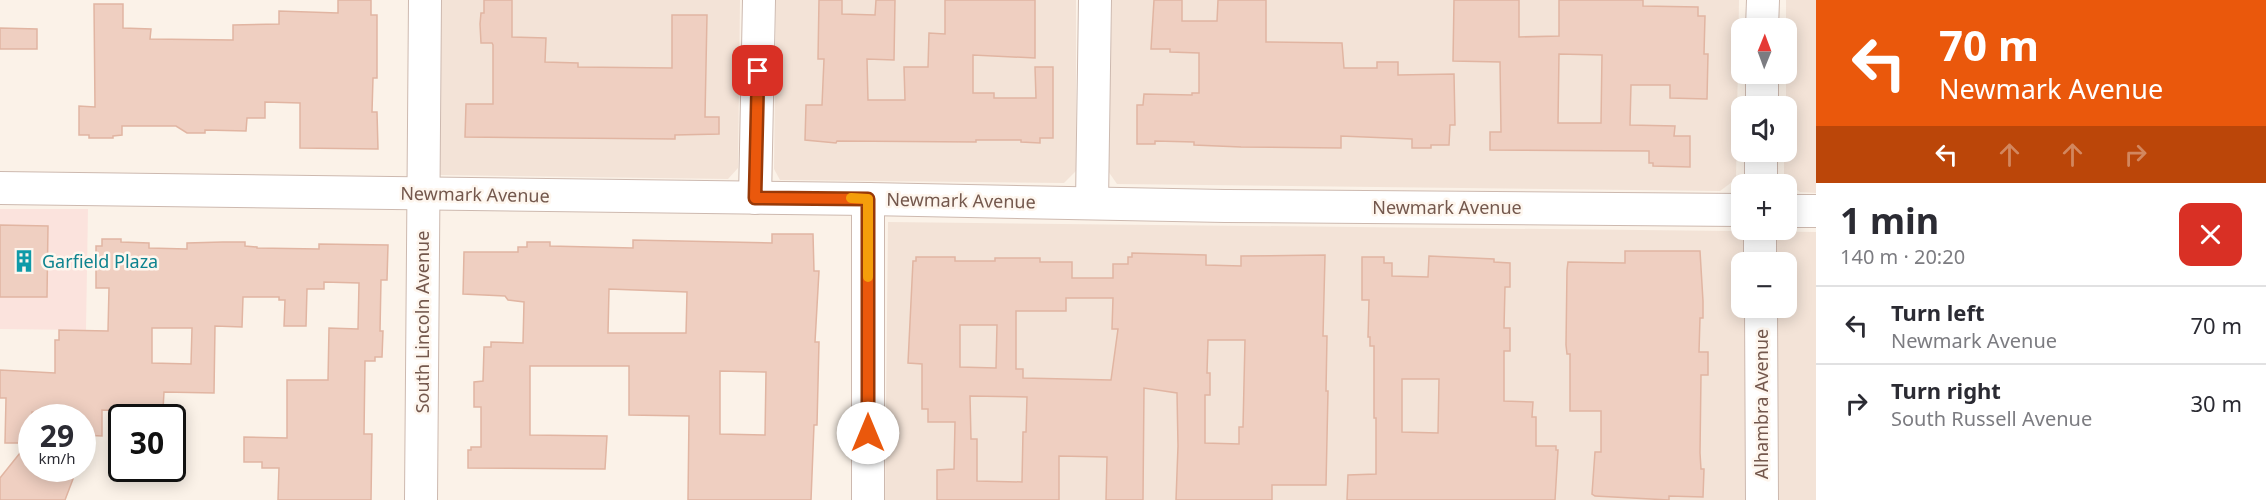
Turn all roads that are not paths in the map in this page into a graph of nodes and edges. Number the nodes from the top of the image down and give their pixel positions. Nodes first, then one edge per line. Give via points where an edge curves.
1 (425, 0) edge
2 (759, 0) edge
3 (1095, 0) edge
4 (1762, 0) edge
5 (1762, 18) edge
6 (0, 188) edge
7 (423, 194) junction
8 (755, 198) junction
9 (868, 199) junction
10 (1092, 202) junction
11 (1731, 210) edge
12 (1797, 211) edge
13 (1816, 212) edge
14 (1761, 318) edge
15 (421, 500) edge
16 (868, 500) edge
17 (1762, 500) edge

1 - 7 street, South Lincoln Avenue
2 - 8 street
3 - 10 street
4 - 5 street
6 - 7 street, Newmark Avenue
7 - 8 street, Newmark Avenue
7 - 15 street, South Lincoln Avenue
8 - 9 street, Newmark Avenue
9 - 10 street, Newmark Avenue
9 - 16 street
10 - 11 street, Newmark Avenue
12 - 13 street
14 - 17 street, Alhambra Avenue

